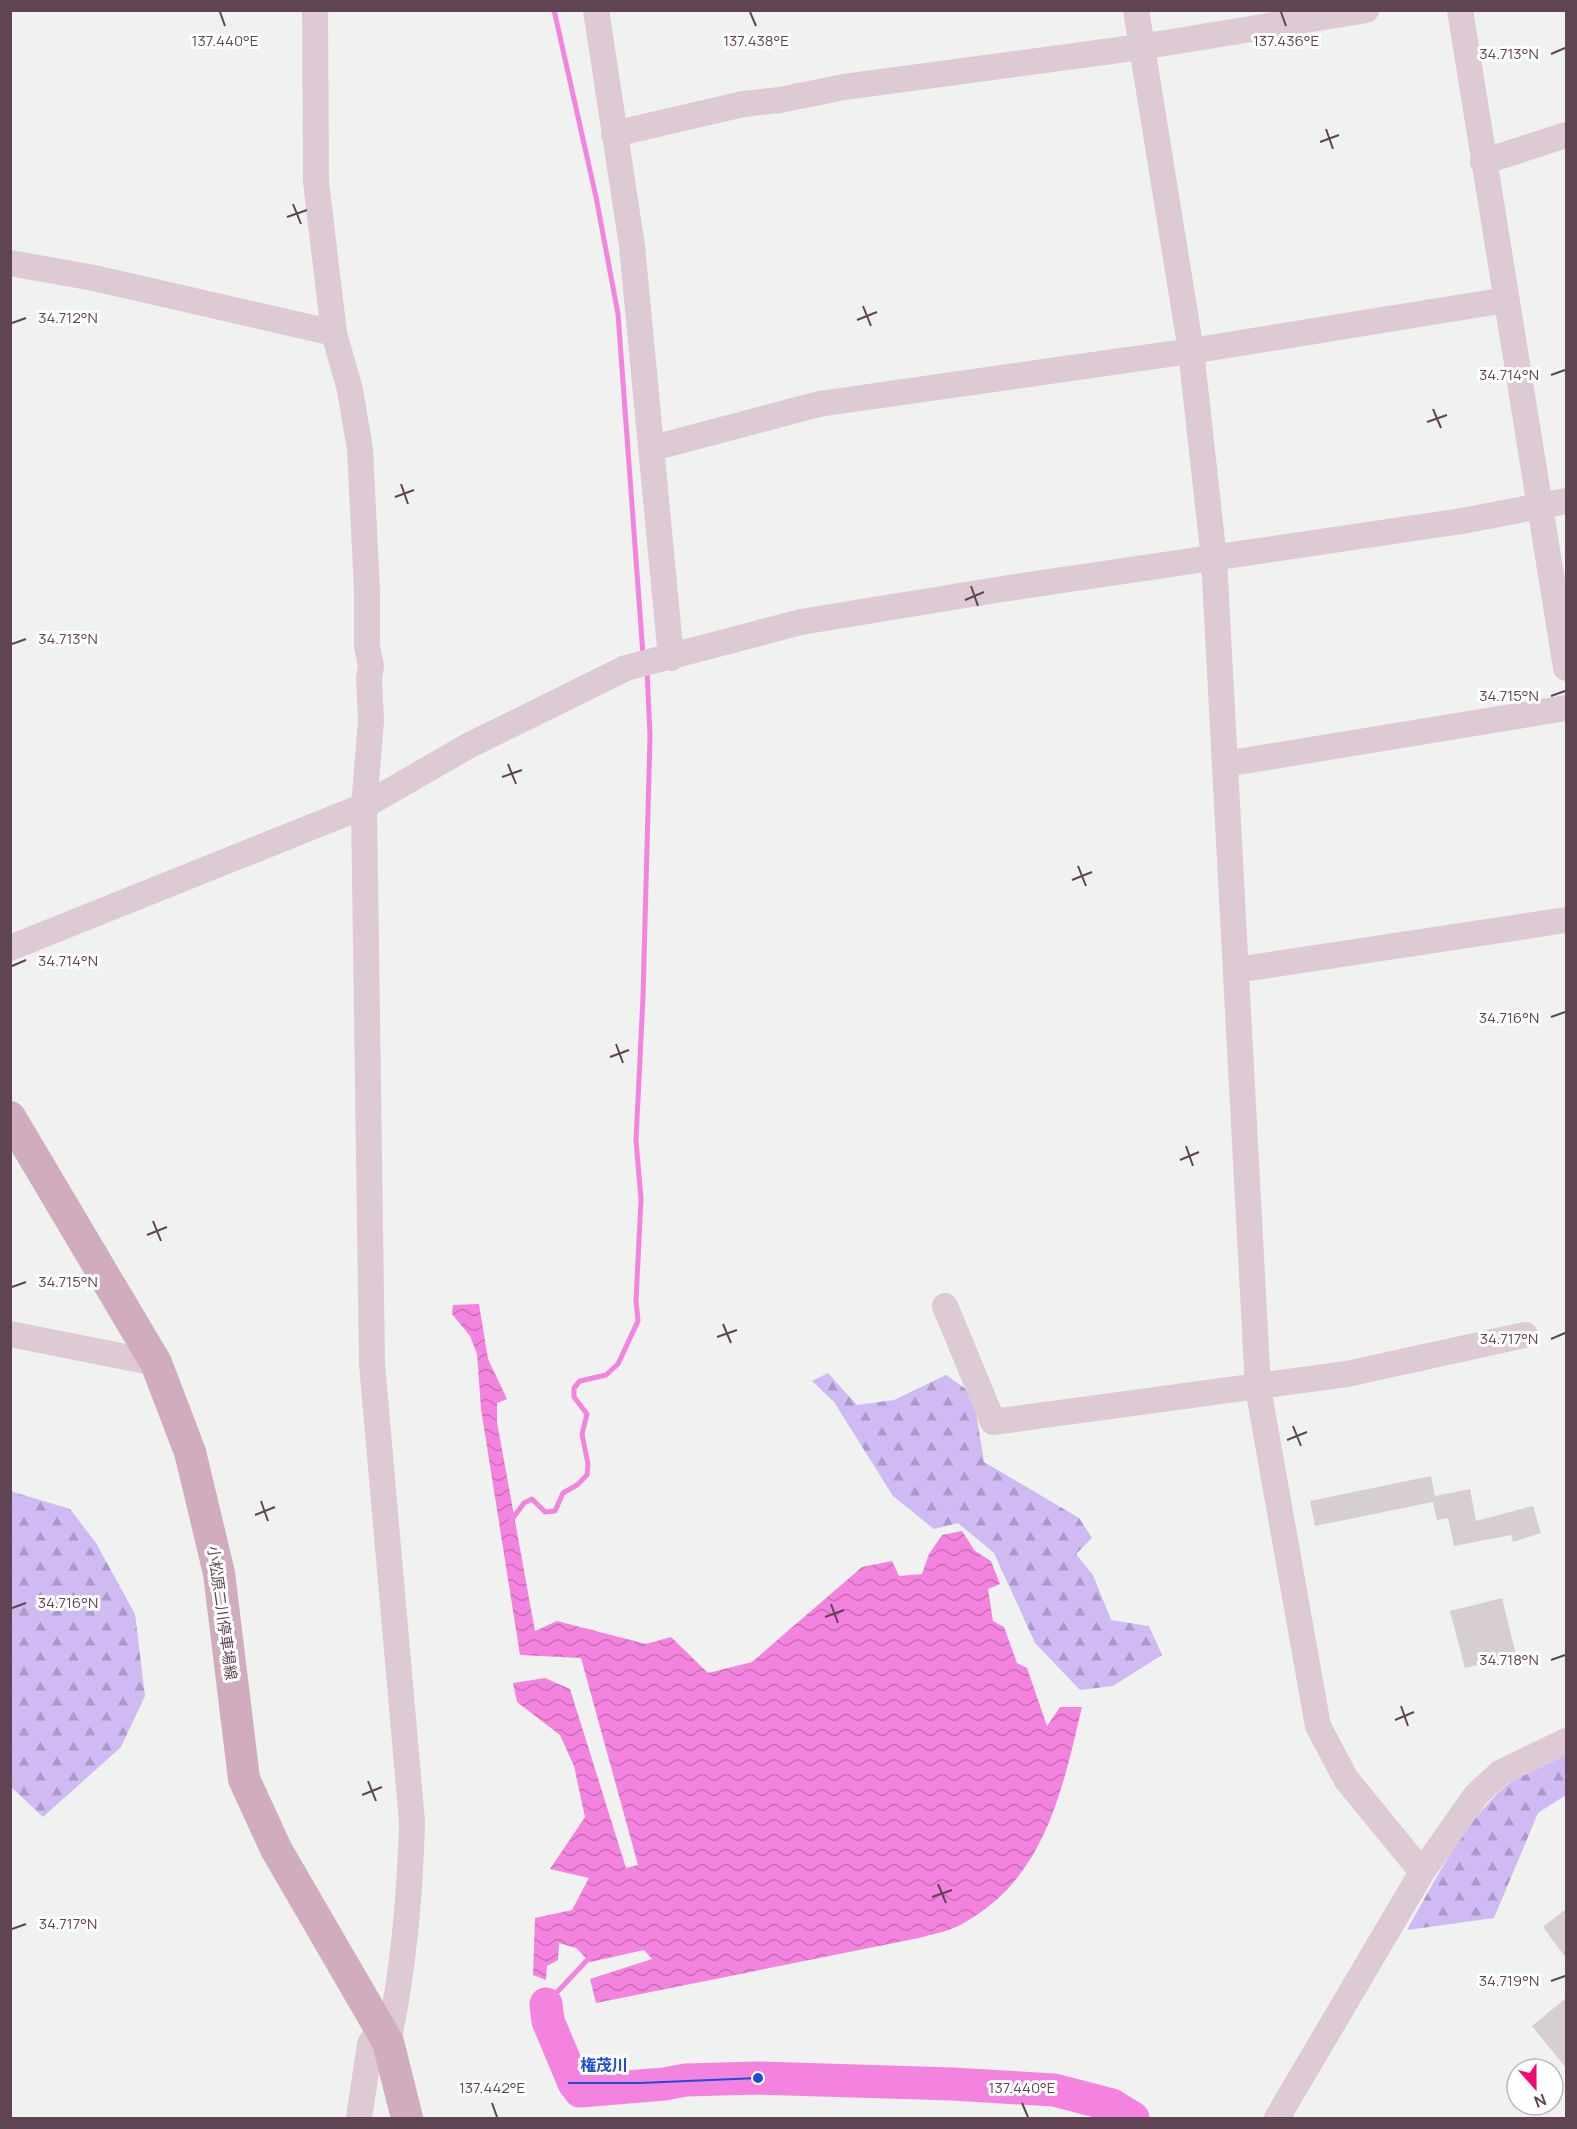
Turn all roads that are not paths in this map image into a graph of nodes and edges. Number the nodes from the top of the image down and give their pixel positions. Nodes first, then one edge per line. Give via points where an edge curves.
1 (315, 10) edge
2 (596, 10) edge
3 (1136, 10) edge
4 (1366, 10) edge
5 (1460, 10) edge
6 (1141, 47) junction
7 (614, 134) junction
8 (1566, 135) edge
9 (1483, 162) junction
10 (10, 263) edge
11 (1506, 300) junction
12 (334, 333) junction
13 (1191, 351) junction
14 (653, 448) junction
15 (1566, 501) edge
16 (1539, 506) junction
17 (1214, 558) junction
18 (656, 661) junction
19 (1566, 668) edge
20 (1566, 708) edge
21 (1225, 764) junction
22 (364, 806) junction
23 (1566, 920) edge
24 (10, 948) edge
25 (1236, 970) junction
26 (10, 1117) edge
27 (945, 1306) dead end
28 (10, 1334) edge
29 (1525, 1335) dead end
30 (156, 1363) junction
31 (1258, 1388) junction
32 (1566, 1741) edge
33 (1422, 1872) junction
34 (384, 2036) junction
35 (358, 2118) edge
36 (407, 2118) edge
37 (1277, 2118) edge

1 - 12 street via 316,182
2 - 7 street
3 - 6 street
4 - 6 street
5 - 9 street
6 - 7 street via 844,87 743,104
6 - 13 street
7 - 14 street via 632,246
8 - 9 street
9 - 11 street
10 - 12 street via 94,278
11 - 13 street
11 - 16 street
12 - 22 street via 350,390 360,449 371,666
13 - 14 street via 819,404
13 - 17 street
14 - 18 street
15 - 16 street
16 - 17 street
16 - 19 street
17 - 18 street via 801,622
17 - 21 street
18 - 22 street via 626,668 468,746
20 - 21 street
21 - 25 street
22 - 24 street
22 - 34 street via 372,1364 412,1822 409,1901 398,1995
23 - 25 street
25 - 31 street
26 - 30 main road, 小松原二川停車場線
27 - 31 street via 993,1422
28 - 30 street
29 - 31 street via 1347,1374
30 - 34 main road, 小松原二川停車場線 via 190,1452 219,1573 244,1779 276,1849
31 - 33 street via 1318,1726 1346,1779
32 - 33 street via 1500,1773 1476,1795
33 - 37 street
34 - 35 street via 370,2044
34 - 36 main road, 小松原二川停車場線

